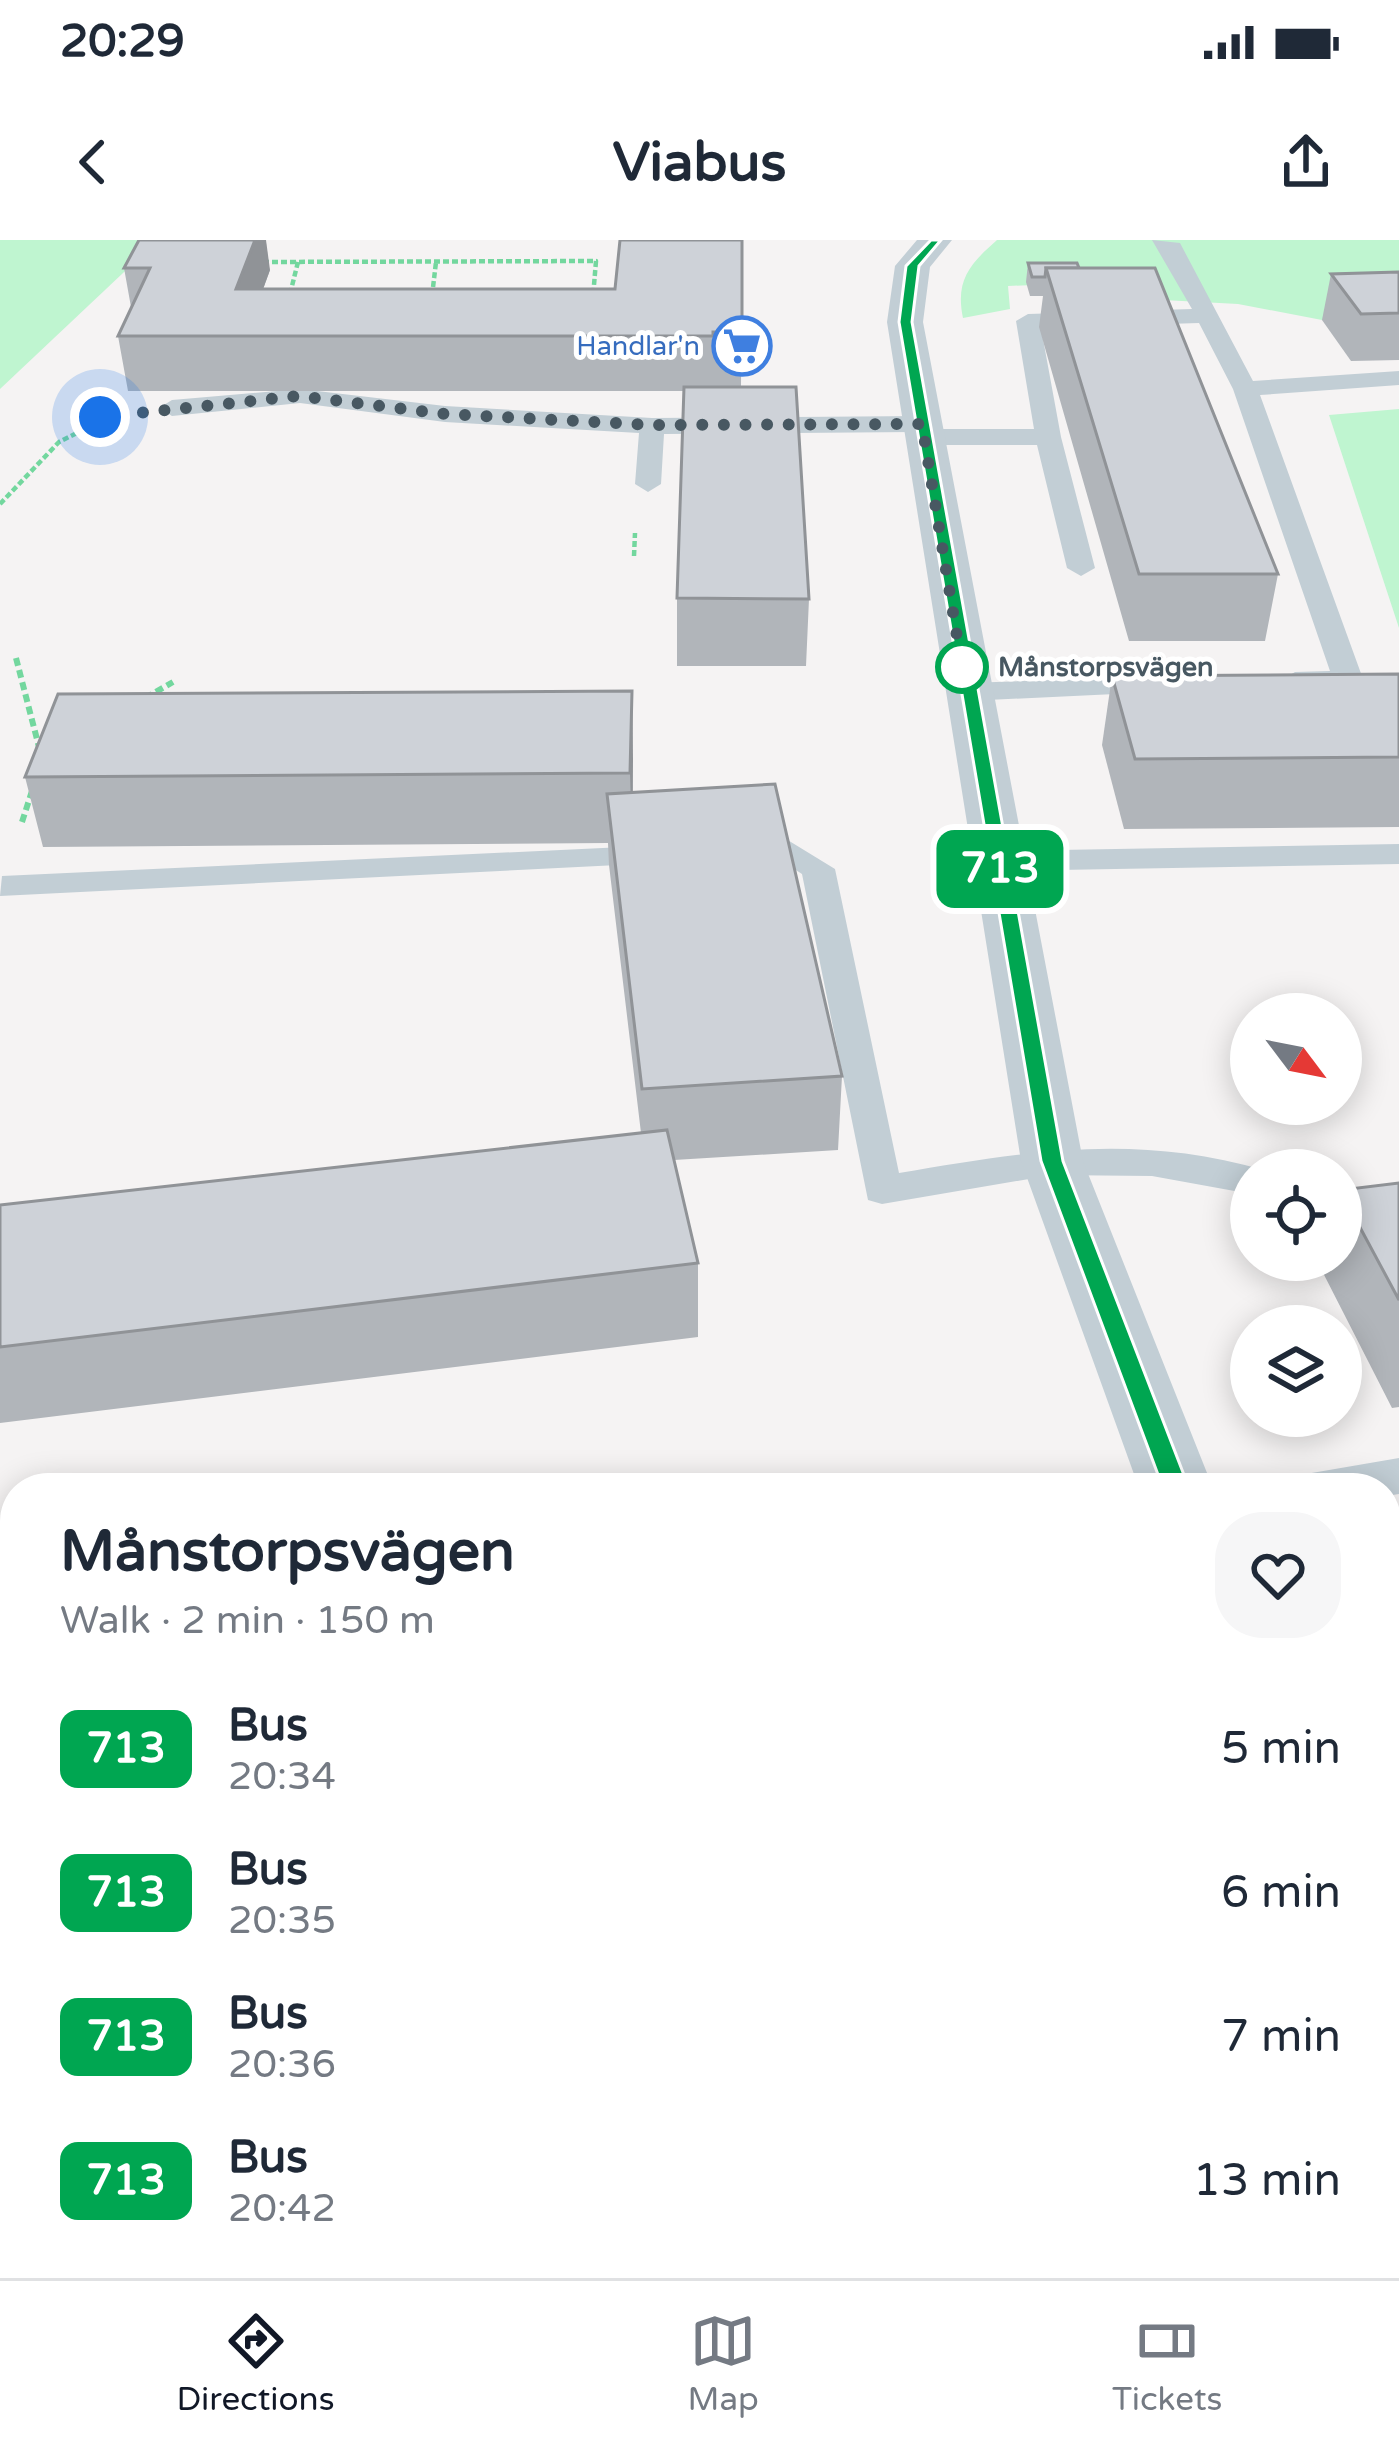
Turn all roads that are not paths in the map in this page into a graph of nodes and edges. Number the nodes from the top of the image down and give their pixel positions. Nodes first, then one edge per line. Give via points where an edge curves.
1 (935, 240) edge
2 (1162, 240) edge
3 (1207, 316) junction
4 (1399, 378) edge
5 (1245, 389) junction
6 (172, 408) road end
7 (652, 425) junction
8 (923, 431) junction
9 (1048, 437) junction
10 (648, 484) dead end
11 (1081, 568) dead end
12 (1382, 678) edge
13 (1348, 679) junction
14 (1276, 682) edge
15 (1205, 684) edge
16 (967, 692) junction
17 (1399, 854) edge
18 (998, 861) junction
19 (2, 886) edge
20 (1052, 1161) junction
21 (1230, 1176) edge
22 (1170, 1473) edge

1 - 8 street via 913,266 905,322
2 - 3 lane
3 - 5 lane
3 - 9 lane via 1028,321
4 - 5 lane
5 - 13 lane
6 - 7 lane via 299,396
7 - 8 lane
7 - 10 lane
8 - 9 lane
8 - 16 street
9 - 11 lane
12 - 13 lane
13 - 14 lane
15 - 16 lane
16 - 18 street
17 - 18 lane
18 - 20 street
19 - 20 lane via 786,849 818,869 882,1190
20 - 21 lane via 1152,1162
20 - 22 street

